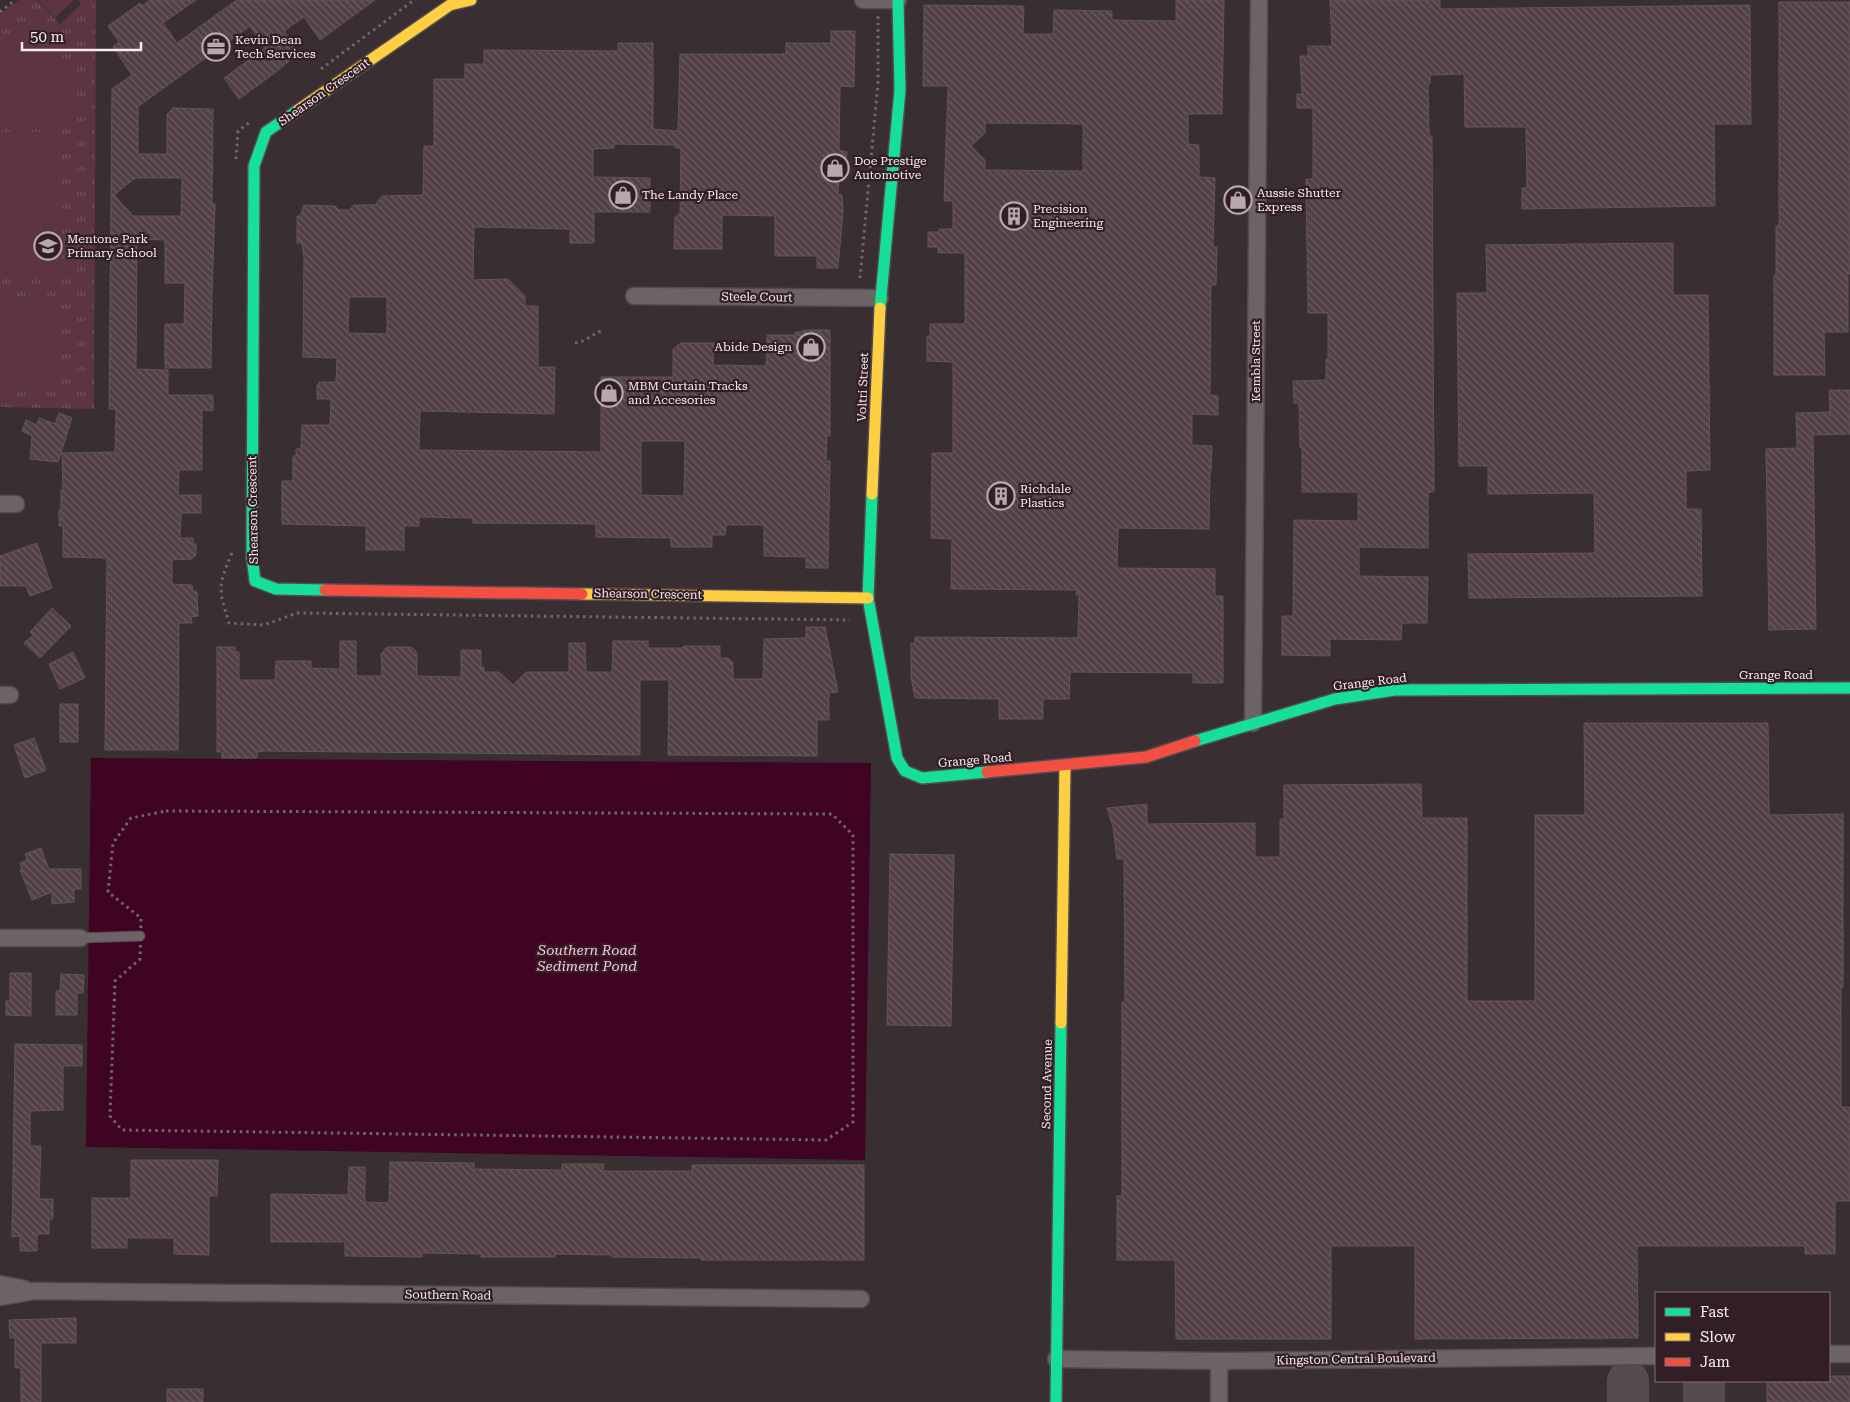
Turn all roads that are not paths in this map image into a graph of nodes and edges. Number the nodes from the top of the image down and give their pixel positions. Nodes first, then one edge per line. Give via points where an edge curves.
1 (471, 0) edge
2 (863, 0) edge
3 (898, 0) edge
4 (1259, 0) edge
5 (634, 296) dead end
6 (880, 298) junction
7 (868, 598) junction
8 (1850, 688) edge
9 (1253, 722) junction
10 (1065, 766) junction
11 (905, 771) joint
12 (140, 936) road end
13 (0, 938) edge
14 (80, 938) joint
15 (0, 1284) edge
16 (35, 1291) junction
17 (0, 1297) edge
18 (861, 1299) dead end
19 (1830, 1354) edge
20 (1850, 1354) edge
21 (1655, 1356) edge
22 (1056, 1359) junction
23 (1220, 1361) junction
24 (1056, 1402) edge
25 (1219, 1402) edge

1 - 7 street, Shearson Crescent via 450,5 266,132 254,166 252,557 255,581 276,589
2 - 3 street
3 - 6 street, Voltri Street via 900,90
4 - 9 street, Kembla Street
5 - 6 street, Steele Court
6 - 7 street, Voltri Street
7 - 11 street, Voltri Street via 897,758
8 - 9 street, Grange Road via 1395,690 1335,699
9 - 10 street, Grange Road via 1146,757
10 - 11 street, Grange Road via 922,778
10 - 22 street, Second Avenue
12 - 14 lane
13 - 14 street
15 - 16 street, Southern Road
16 - 17 street, Southern Road
16 - 18 street, Southern Road
19 - 20 street
21 - 23 street, Kingston Central Boulevard
22 - 23 street, Kingston Central Boulevard
22 - 24 street, Second Avenue
23 - 25 street

